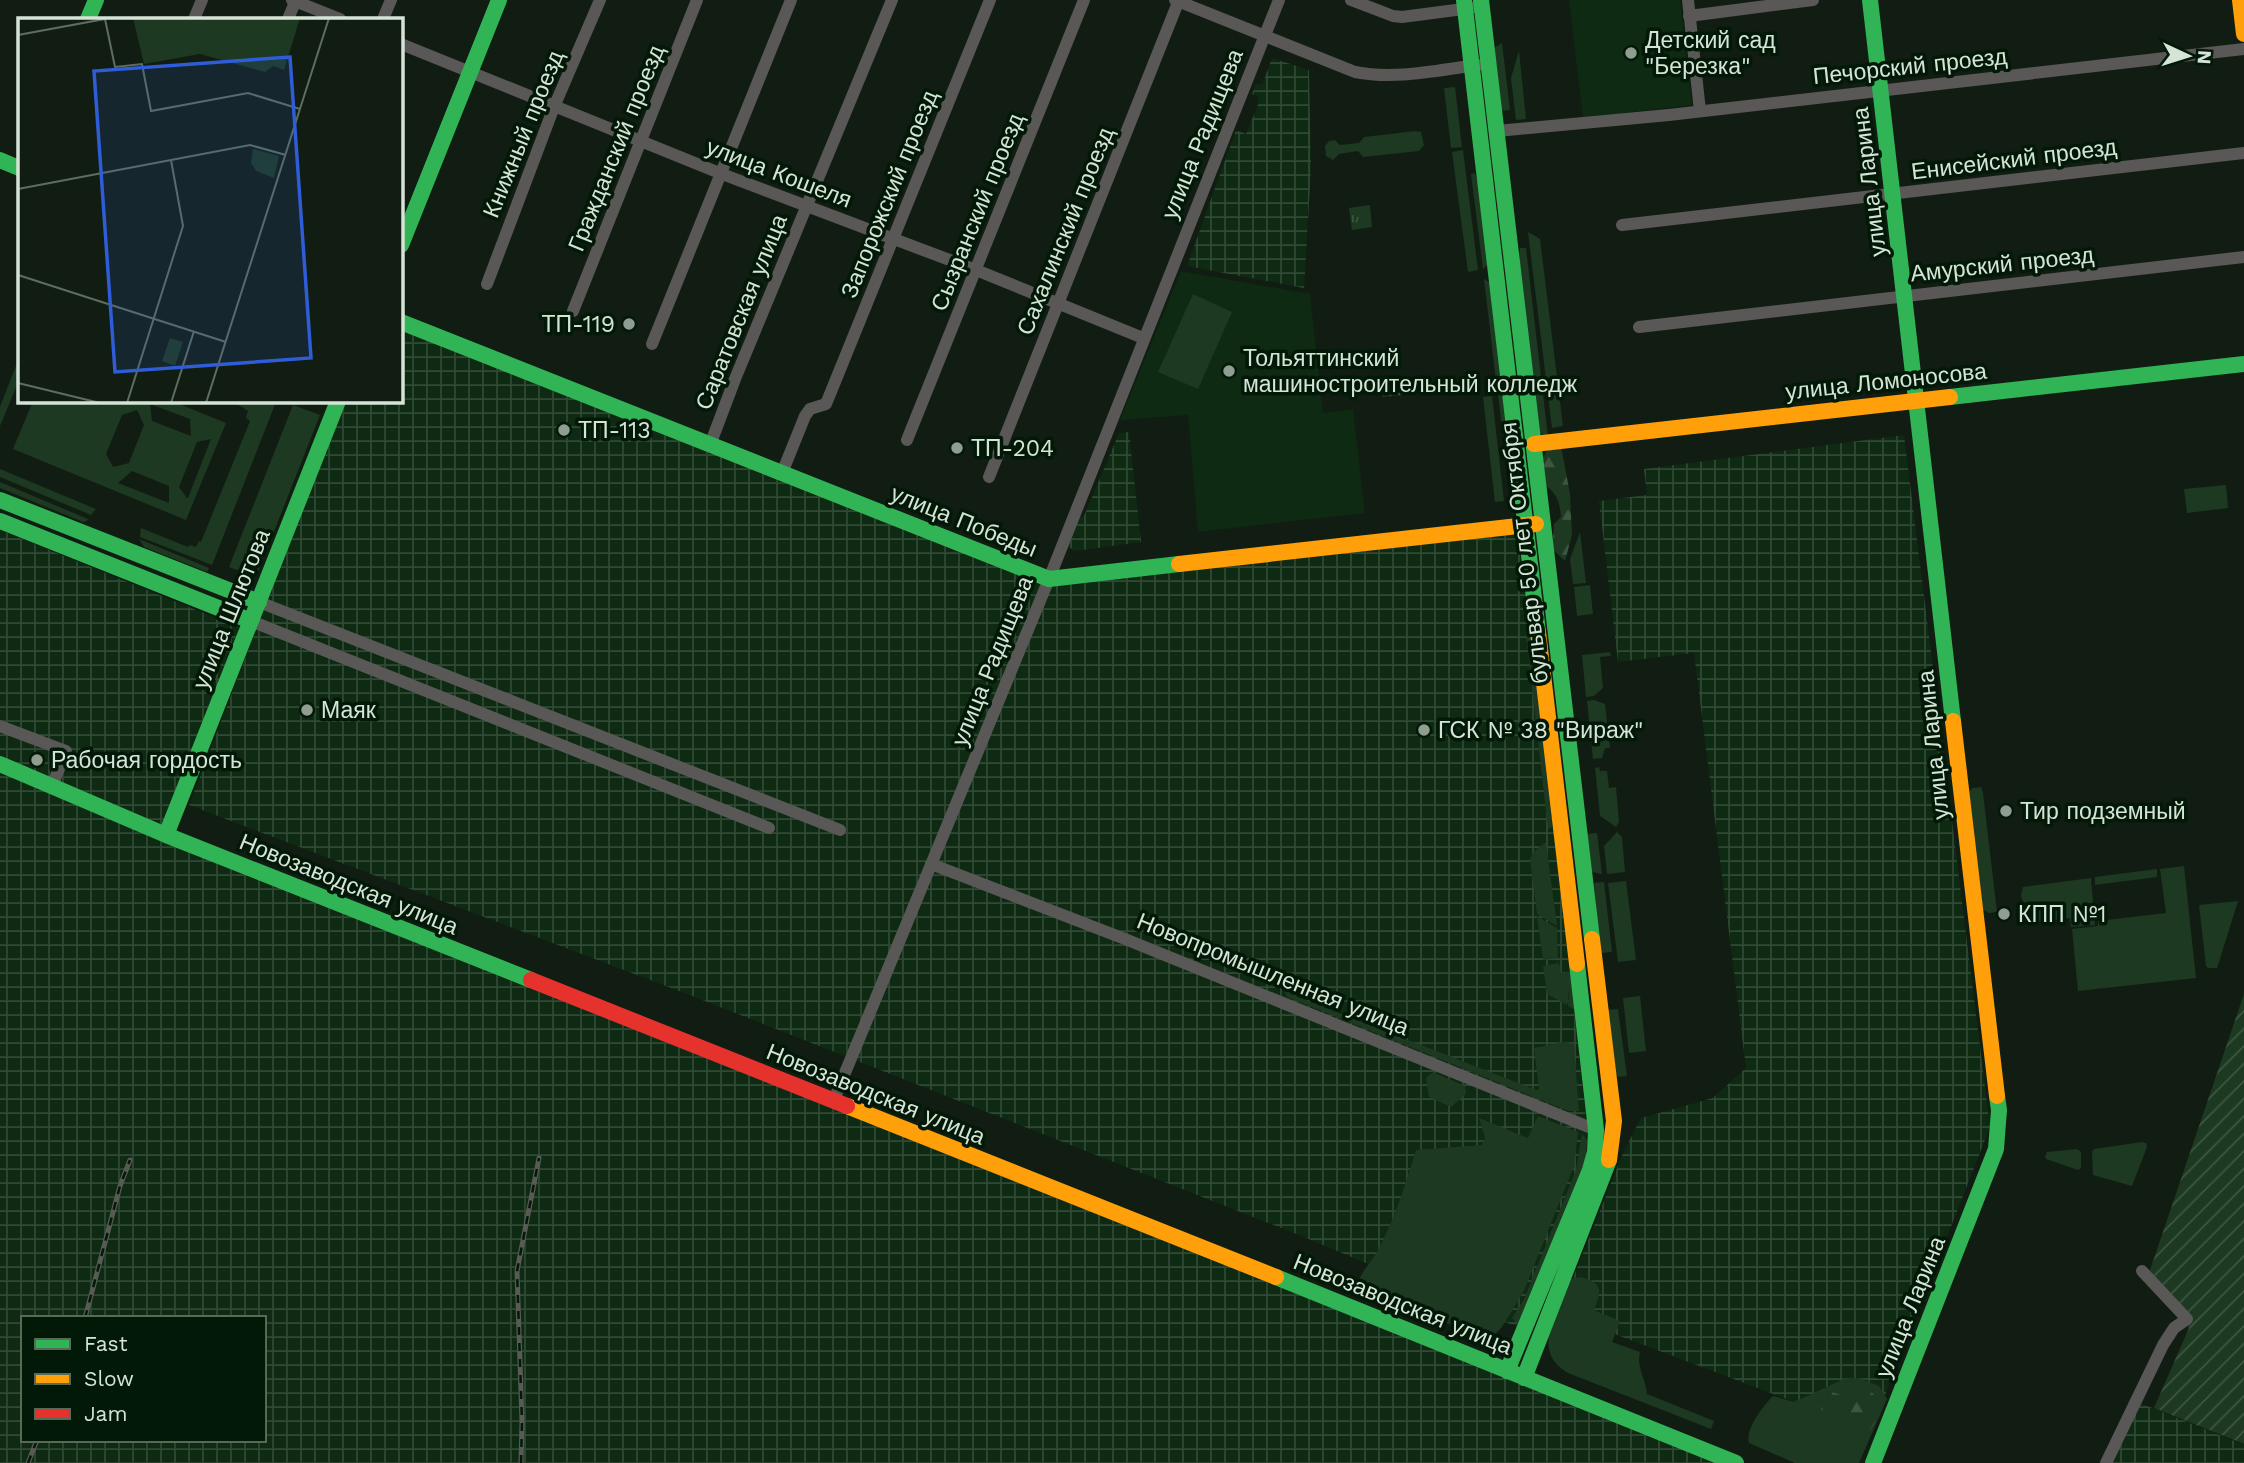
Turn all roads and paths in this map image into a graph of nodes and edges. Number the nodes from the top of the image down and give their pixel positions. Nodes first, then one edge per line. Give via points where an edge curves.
1 (96, 0) edge
2 (202, 0) edge
3 (295, 0) edge
4 (391, 0) edge
5 (499, 0) edge
6 (600, 0) edge
7 (697, 0) edge
8 (791, 0) edge
9 (892, 0) edge
10 (990, 0) edge
11 (1084, 0) edge
12 (1177, 0) edge
13 (1279, 0) edge
14 (1352, 0) edge
15 (1688, 0) edge
16 (1814, 0) edge
17 (1870, 0) edge
18 (2240, 0) edge
19 (1473, 4) edge
20 (1689, 16) junction
21 (88, 18) edge
22 (194, 18) edge
23 (288, 18) edge
24 (338, 18) edge
25 (383, 18) edge
26 (2244, 34) edge
27 (1264, 37) junction
28 (402, 44) edge
29 (2244, 49) edge
30 (1489, 64) junction
31 (1471, 66) junction
32 (471, 72) junction
33 (1881, 90) junction
34 (554, 107) junction
35 (1700, 111) junction
36 (1497, 131) junction
37 (642, 141) junction
38 (2244, 153) edge
39 (0, 160) edge
40 (18, 167) edge
41 (722, 174) junction
42 (1893, 194) junction
43 (807, 206) junction
44 (1622, 225) dead end
45 (893, 240) junction
46 (402, 243) edge
47 (2244, 257) edge
48 (976, 271) junction
49 (487, 284) dead end
50 (1905, 296) junction
51 (1058, 303) junction
52 (573, 311) dead end
53 (402, 322) edge
54 (1639, 327) dead end
55 (1143, 338) junction
56 (652, 344) dead end
57 (2244, 364) edge
58 (1918, 400) junction
59 (338, 402) edge
60 (907, 440) dead end
61 (1534, 444) junction
62 (710, 445) junction
63 (782, 473) junction
64 (989, 477) dead end
65 (0, 500) edge
66 (0, 522) edge
67 (1534, 524) junction
68 (1049, 579) junction
69 (259, 602) junction
70 (251, 621) junction
71 (0, 726) edge
72 (0, 764) edge
73 (52, 786) junction
74 (769, 828) dead end
75 (840, 830) dead end
76 (166, 835) junction
77 (931, 864) junction
78 (1577, 880) junction
79 (834, 1102) junction
80 (1597, 1130) junction
81 (2142, 1272) dead end
82 (1527, 1323) junction
83 (1542, 1331) junction
84 (1507, 1371) junction
85 (1524, 1378) junction
86 (1736, 1463) edge
87 (1873, 1463) edge
88 (2106, 1463) edge

1 - 21 main road
2 - 22 street
3 - 23 street
3 - 24 street
4 - 25 street
5 - 32 main road
6 - 34 street, Книжный проезд
7 - 37 street, Гражданский проезд
8 - 41 street
9 - 43 street, Саратовская улица
10 - 45 street, Запорожский проезд
11 - 48 street, Сызранский проезд
12 - 27 street
12 - 51 street, Сахалинский проезд
13 - 27 street, улица Радищева
14 - 19 street via 1402,17
15 - 20 street
16 - 20 street
17 - 33 main road, улица Ларина
18 - 26 main road
19 - 30 main road, бульвар 50 лет Октября
19 - 31 main road, бульвар 50 лет Октября
20 - 35 street
27 - 31 street via 1345,69 1378,76
27 - 55 street, улица Радищева
28 - 32 street, улица Кошеля
29 - 33 street, Печорский проезд
30 - 31 street
30 - 36 main road, бульвар 50 лет Октября
31 - 67 main road, бульвар 50 лет Октября
32 - 34 street, улица Кошеля
32 - 46 main road
33 - 35 street, Печорский проезд
33 - 42 main road, улица Ларина
34 - 37 street, улица Кошеля
34 - 49 street, Книжный проезд
35 - 36 street, Печорский проезд
36 - 61 main road, бульвар 50 лет Октября
37 - 41 street, улица Кошеля
37 - 52 street, Гражданский проезд
38 - 42 street, Енисейский проезд
39 - 40 main road
41 - 43 street, улица Кошеля
41 - 56 street
42 - 44 street, Енисейский проезд
42 - 50 main road, улица Ларина
43 - 45 street, улица Кошеля
43 - 62 street, Саратовская улица
45 - 48 street, улица Кошеля
45 - 63 street, Запорожский проезд via 826,404 805,416
47 - 50 street, Амурский проезд
48 - 51 street, улица Кошеля
48 - 60 street, Сызранский проезд
50 - 54 street, Амурский проезд
50 - 58 main road, улица Ларина
51 - 55 street, улица Кошеля
51 - 64 street, Сахалинский проезд
53 - 62 main road, улица Победы
55 - 68 street, улица Радищева
57 - 58 main road, улица Ломоносова
58 - 61 main road, улица Ломоносова
58 - 87 main road, улица Ларина via 1999,1131 1996,1149
59 - 69 main road, улица Шлютова
61 - 67 main road, бульвар 50 лет Октября
62 - 63 main road, улица Победы
63 - 68 main road, улица Победы
65 - 69 main road
66 - 70 main road
67 - 68 main road, улица Победы
67 - 78 main road, бульвар 50 лет Октября
68 - 77 street, улица Радищева
69 - 70 main road, улица Шлютова
69 - 75 street
70 - 74 street
70 - 76 main road, улица Шлютова
71 - 73 street via 66,751
72 - 73 main road, Новозаводская улица
73 - 76 main road, Новозаводская улица
76 - 79 main road, Новозаводская улица
77 - 79 street, улица Радищева
77 - 80 street, Новопромышленная улица
78 - 80 main road, бульвар 50 лет Октября
78 - 83 main road, бульвар 50 лет Октября via 1614,1121 1612,1149 1601,1188
79 - 84 main road, Новозаводская улица
80 - 82 main road, бульвар 50 лет Октября via 1590,1170
81 - 88 street via 2187,1319 2163,1345
82 - 83 main road via 1533,1335
82 - 84 main road, бульвар 50 лет Октября
83 - 85 main road, бульвар 50 лет Октября
84 - 85 main road, Новозаводская улица
85 - 86 main road, Новозаводская улица

